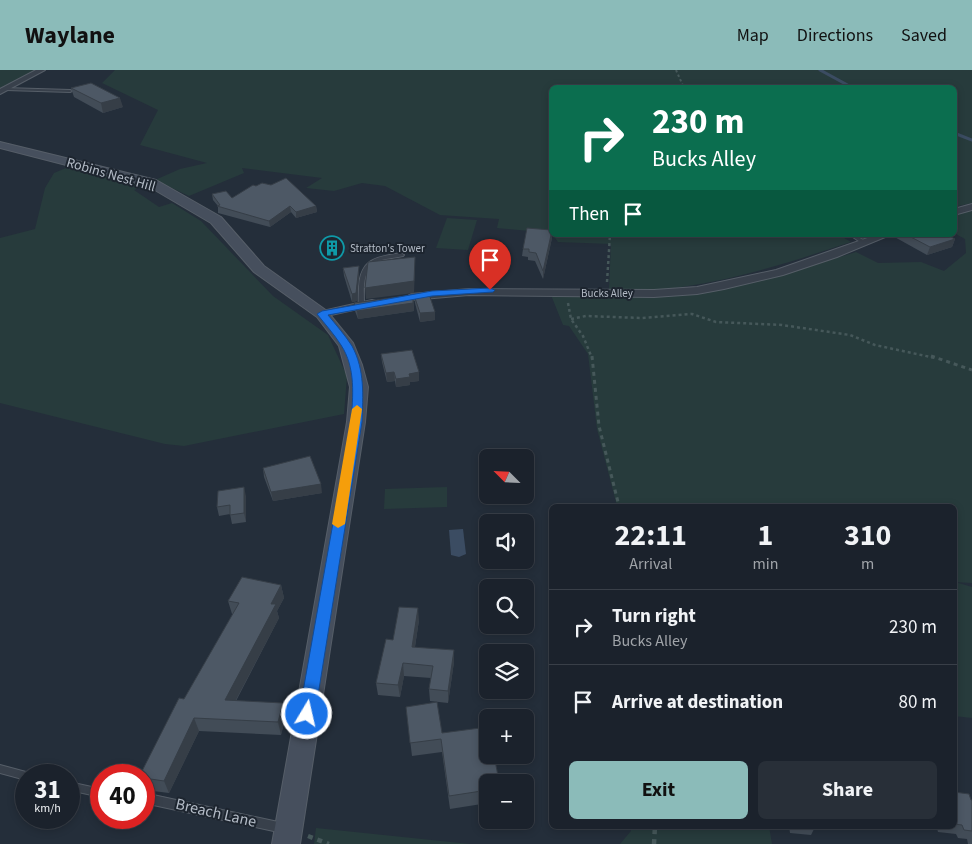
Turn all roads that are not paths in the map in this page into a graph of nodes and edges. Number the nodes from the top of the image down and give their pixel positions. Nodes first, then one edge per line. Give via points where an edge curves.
1 (41, 70) edge
2 (3, 90) edge
3 (70, 91) dead end
4 (0, 145) edge
5 (972, 207) edge
6 (957, 211) edge
7 (855, 237) edge
8 (880, 237) edge
9 (865, 243) junction
10 (401, 255) dead end
11 (361, 305) junction
12 (322, 314) junction
13 (0, 769) edge
14 (15, 773) edge
15 (155, 800) edge
16 (287, 836) edge

1 - 2 street
2 - 3 lane
4 - 12 street, Robins Nest Hill via 152,184 216,220 259,269
5 - 6 street
7 - 9 lane
8 - 9 street, Bucks Alley
9 - 11 street, Bucks Alley via 784,270 718,287 667,294 471,291
10 - 11 lane via 374,261 366,267
11 - 12 street, Bucks Alley
12 - 16 street, Robins Nest Hill via 347,346 354,365 358,387 356,422
13 - 14 lane
15 - 16 lane, Breach Lane

